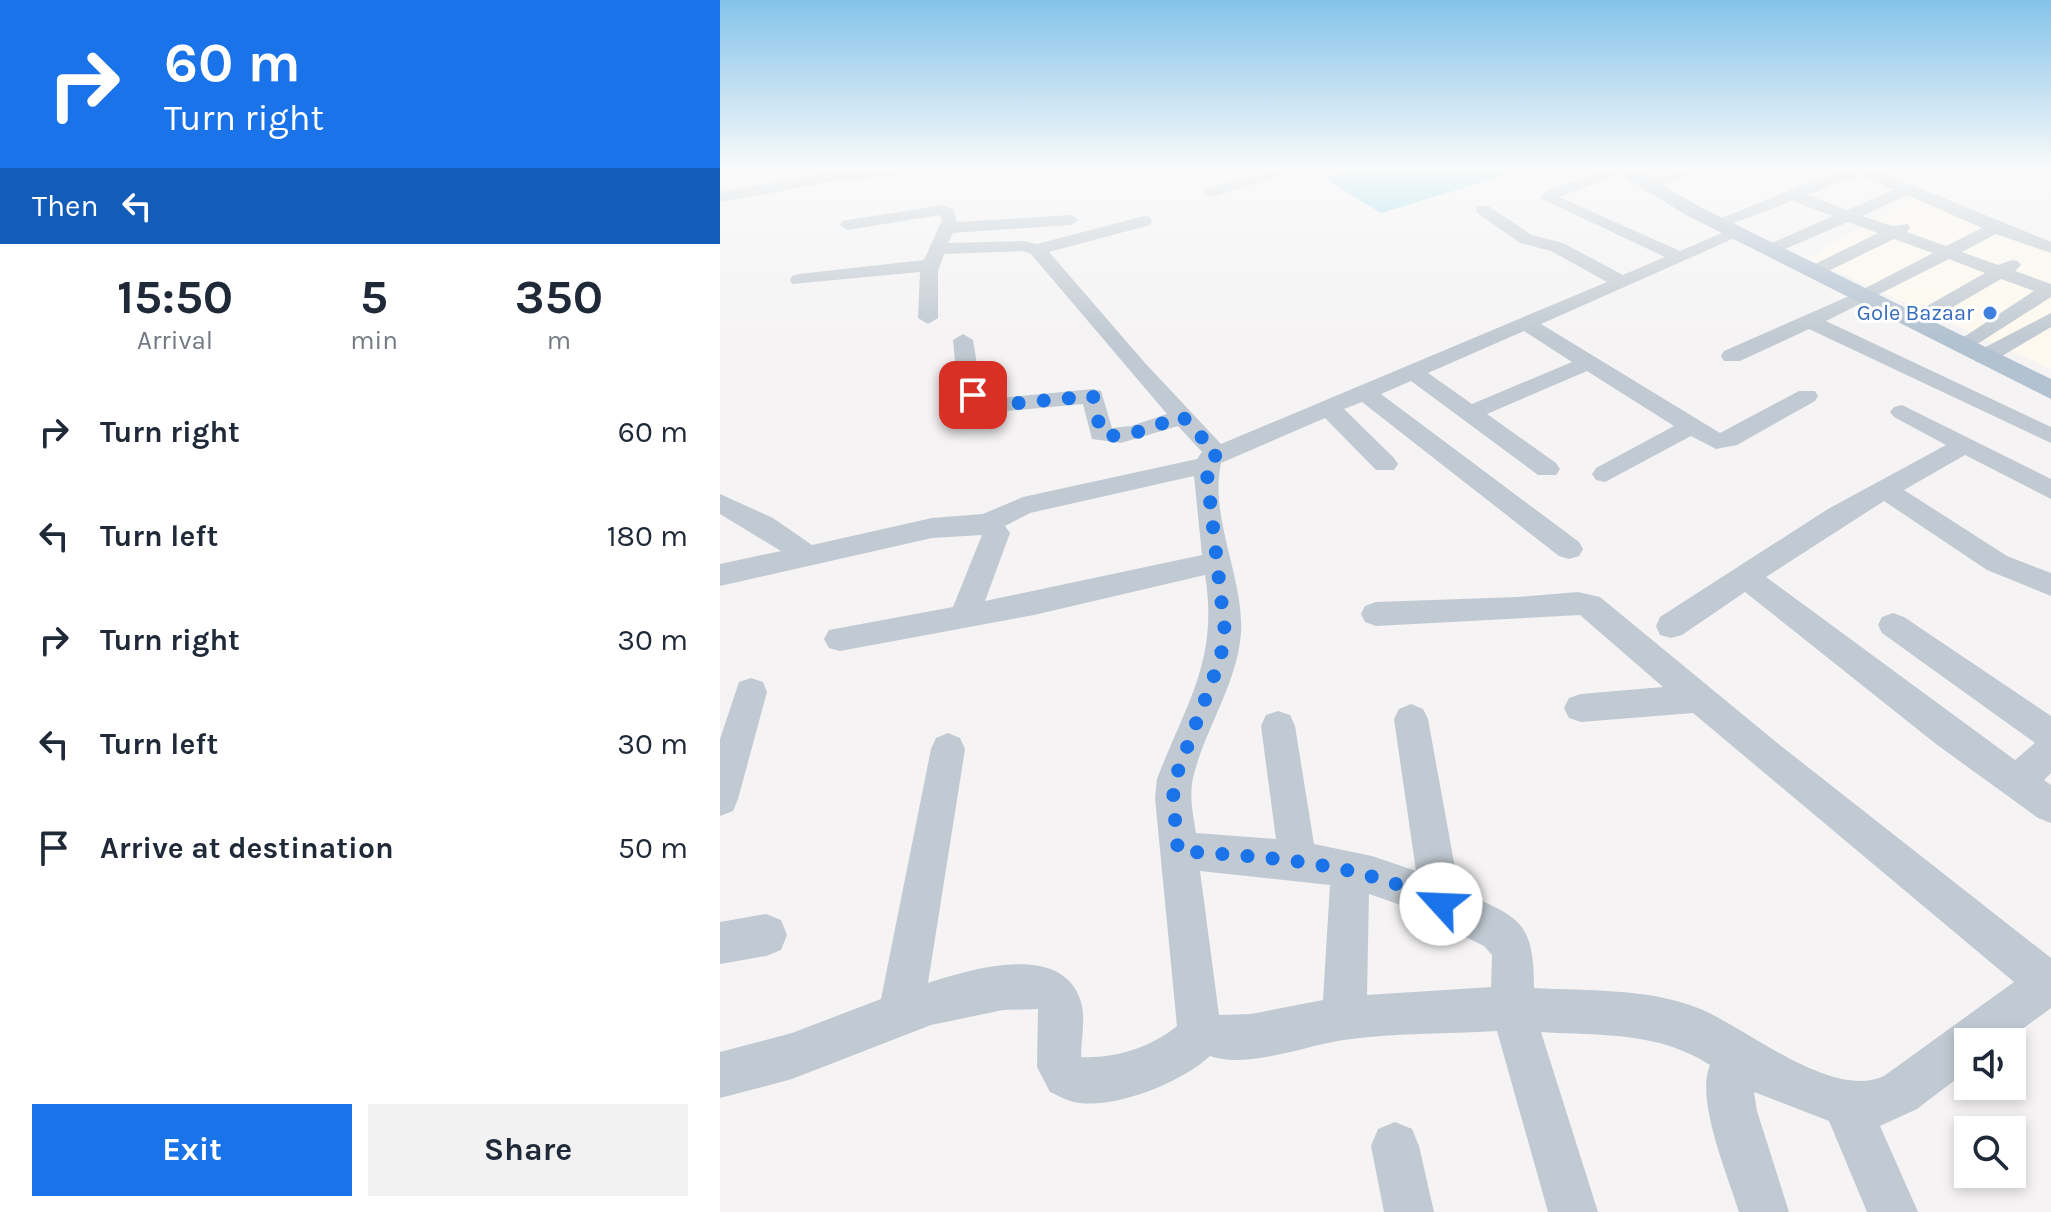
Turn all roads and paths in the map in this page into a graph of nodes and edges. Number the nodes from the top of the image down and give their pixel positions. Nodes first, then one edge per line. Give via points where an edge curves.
1 (857, 224) edge
2 (949, 224) edge
3 (1016, 224) edge
4 (1135, 224) edge
5 (1503, 224) edge
6 (1605, 224) edge
7 (1719, 224) edge
8 (1736, 224) edge
9 (1830, 224) edge
10 (1867, 224) edge
11 (1913, 224) edge
12 (1985, 224) edge
13 (848, 225) dead end
14 (948, 228) junction
15 (1727, 228) junction
16 (1995, 228) junction
17 (1893, 233) junction
18 (2048, 247) edge
19 (1037, 250) junction
20 (1771, 250) junction
21 (1947, 252) junction
22 (934, 256) junction
23 (1679, 257) junction
24 (1814, 272) junction
25 (2000, 272) junction
26 (799, 280) dead end
27 (1622, 282) junction
28 (2050, 291) edge
29 (1863, 297) junction
30 (928, 318) dead end
31 (2051, 319) edge
32 (1807, 320) junction
33 (1913, 322) junction
34 (1526, 324) junction
35 (963, 340) dead end
36 (1961, 346) junction
37 (1732, 356) dead end
38 (1984, 357) junction
39 (1588, 363) junction
40 (1413, 372) junction
41 (2051, 390) edge
42 (1364, 392) junction
43 (1807, 396) dead end
44 (1328, 407) junction
45 (1902, 412) dead end
46 (1470, 413) junction
47 (1182, 416) junction
48 (1690, 427) junction
49 (2051, 436) edge
50 (1964, 445) junction
51 (1212, 459) junction
52 (1385, 464) dead end
53 (1547, 469) dead end
54 (1605, 474) dead end
55 (1884, 489) junction
56 (2051, 490) edge
57 (720, 503) edge
58 (987, 523) junction
59 (1569, 549) dead end
60 (808, 556) junction
61 (1217, 562) junction
62 (720, 575) edge
63 (1747, 578) junction
64 (2051, 585) edge
65 (1376, 614) dead end
66 (964, 618) junction
67 (1893, 625) dead end
68 (1671, 626) dead end
69 (840, 639) dead end
70 (751, 692) dead end
71 (1700, 698) junction
72 (1581, 708) dead end
73 (1411, 719) dead end
74 (1278, 726) dead end
75 (2051, 735) edge
76 (948, 749) dead end
77 (2051, 750) edge
78 (2016, 782) junction
79 (720, 799) edge
80 (2051, 806) edge
81 (1178, 851) junction
82 (1298, 863) junction
83 (1350, 871) junction
84 (1441, 904) junction
85 (766, 935) dead end
86 (720, 943) edge
87 (2050, 984) edge
88 (1512, 1008) junction
89 (900, 1016) junction
90 (1344, 1018) junction
91 (1988, 1028) edge
92 (1204, 1032) junction
93 (1954, 1052) edge
94 (1756, 1068) junction
95 (720, 1075) edge
96 (1844, 1101) junction
97 (1395, 1146) dead end
98 (1409, 1212) edge
99 (1573, 1212) edge
100 (1764, 1212) edge
101 (1893, 1212) edge

1 - 13 street
2 - 14 street
3 - 14 street
4 - 19 street
5 - 27 street
6 - 23 street
7 - 15 main road
8 - 15 street
9 - 20 street
10 - 17 street
11 - 17 street
12 - 16 street
14 - 22 street
15 - 20 main road
15 - 23 street
16 - 18 street
16 - 21 street
17 - 21 street
17 - 24 street
18 - 25 street
19 - 22 street via 946,250
19 - 47 street
20 - 24 main road
21 - 25 street
21 - 29 street
22 - 26 street
22 - 30 street
23 - 27 street
24 - 29 main road
25 - 28 street
25 - 33 street
27 - 34 street
28 - 36 street
29 - 32 street
29 - 33 main road
31 - 38 street
32 - 37 street
32 - 49 street
33 - 36 main road
34 - 39 street
34 - 40 street
35 - 47 street via 973,395 986,406 1093,396 1098,428 1109,436
36 - 38 main road
38 - 41 main road
39 - 46 street
39 - 48 street
40 - 42 street
40 - 46 street
42 - 44 street
42 - 59 street
43 - 48 street via 1723,442
44 - 51 street
44 - 52 street
45 - 50 street
46 - 53 street
47 - 51 street
48 - 54 street
50 - 55 street
50 - 56 street
51 - 58 street via 1023,506
51 - 61 street
55 - 63 street
55 - 64 street via 1997,563
57 - 60 street
58 - 60 street via 932,528
58 - 66 street via 996,533
60 - 62 street
61 - 66 street
61 - 81 street via 1225,633 1220,660 1175,779
63 - 68 street
63 - 78 street
65 - 71 street via 1589,605
66 - 69 street
67 - 75 street
70 - 79 street
71 - 72 street
71 - 87 street
73 - 84 street
74 - 82 street
76 - 89 street
77 - 78 street
78 - 80 street
81 - 82 street
81 - 92 street via 1196,1018
82 - 83 street
83 - 84 street
83 - 90 street
84 - 88 street via 1499,931 1509,941
85 - 86 street
87 - 91 street
88 - 90 street
88 - 94 street via 1647,1017 1694,1029
88 - 99 street
89 - 92 street via 970,991 1037,985 1051,990 1060,1013 1060,1064 1065,1075 1080,1082 1162,1062
89 - 95 street via 781,1062
90 - 92 street via 1251,1036
93 - 96 street via 1881,1102
94 - 96 street
94 - 100 street via 1737,1065 1728,1076 1733,1111
96 - 101 street
97 - 98 street

